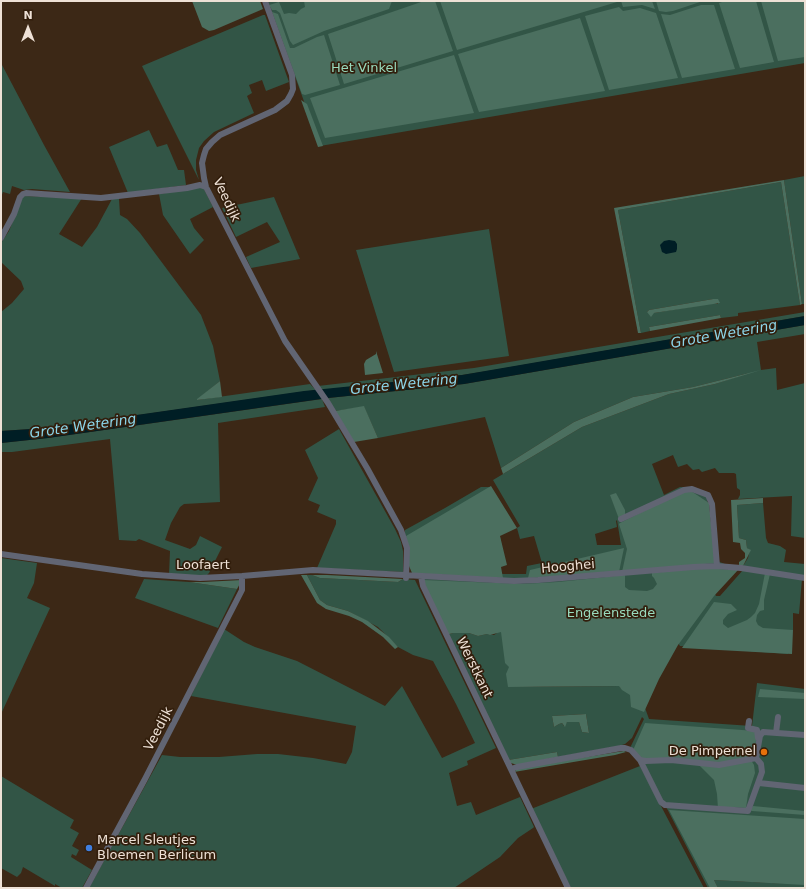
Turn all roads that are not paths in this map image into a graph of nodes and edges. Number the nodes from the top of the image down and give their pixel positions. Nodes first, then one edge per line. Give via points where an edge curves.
1 (265, 1) edge
2 (204, 184) junction
3 (1, 238) edge
4 (621, 520) dead end
5 (1, 554) edge
6 (717, 566) junction
7 (242, 576) junction
8 (406, 576) junction
9 (421, 576) junction
10 (805, 578) edge
11 (778, 717) dead end
12 (749, 721) dead end
13 (776, 733) junction
14 (805, 735) edge
15 (760, 741) junction
16 (756, 758) junction
17 (640, 760) junction
18 (510, 769) junction
19 (759, 783) junction
20 (805, 788) edge
21 (86, 888) edge
22 (568, 888) edge

1 - 2 street, Veedijk via 292,75 291,94 287,101 275,110 220,135 212,142 204,155
2 - 3 street via 101,198 26,193 20,197
2 - 8 street, Veedijk via 285,341 328,403 401,530 406,548
4 - 6 street via 684,490 692,489 708,495 712,504
5 - 7 street, Loofaert via 166,577
6 - 9 street, Hooghei via 514,581
6 - 10 street, Hooghei
7 - 8 street, Loofaert via 313,570
7 - 21 street, Veedijk via 242,590
8 - 9 street, Loofaert
9 - 18 street, Werstkant via 423,586
11 - 13 street
12 - 15 street via 748,728 757,730
13 - 14 street
13 - 15 street via 763,732
15 - 16 street
16 - 17 street via 719,765
16 - 19 street via 761,764 762,772
17 - 18 street via 631,750 621,748
17 - 19 street via 665,806 748,811
18 - 22 street, Werstkant
19 - 20 street

